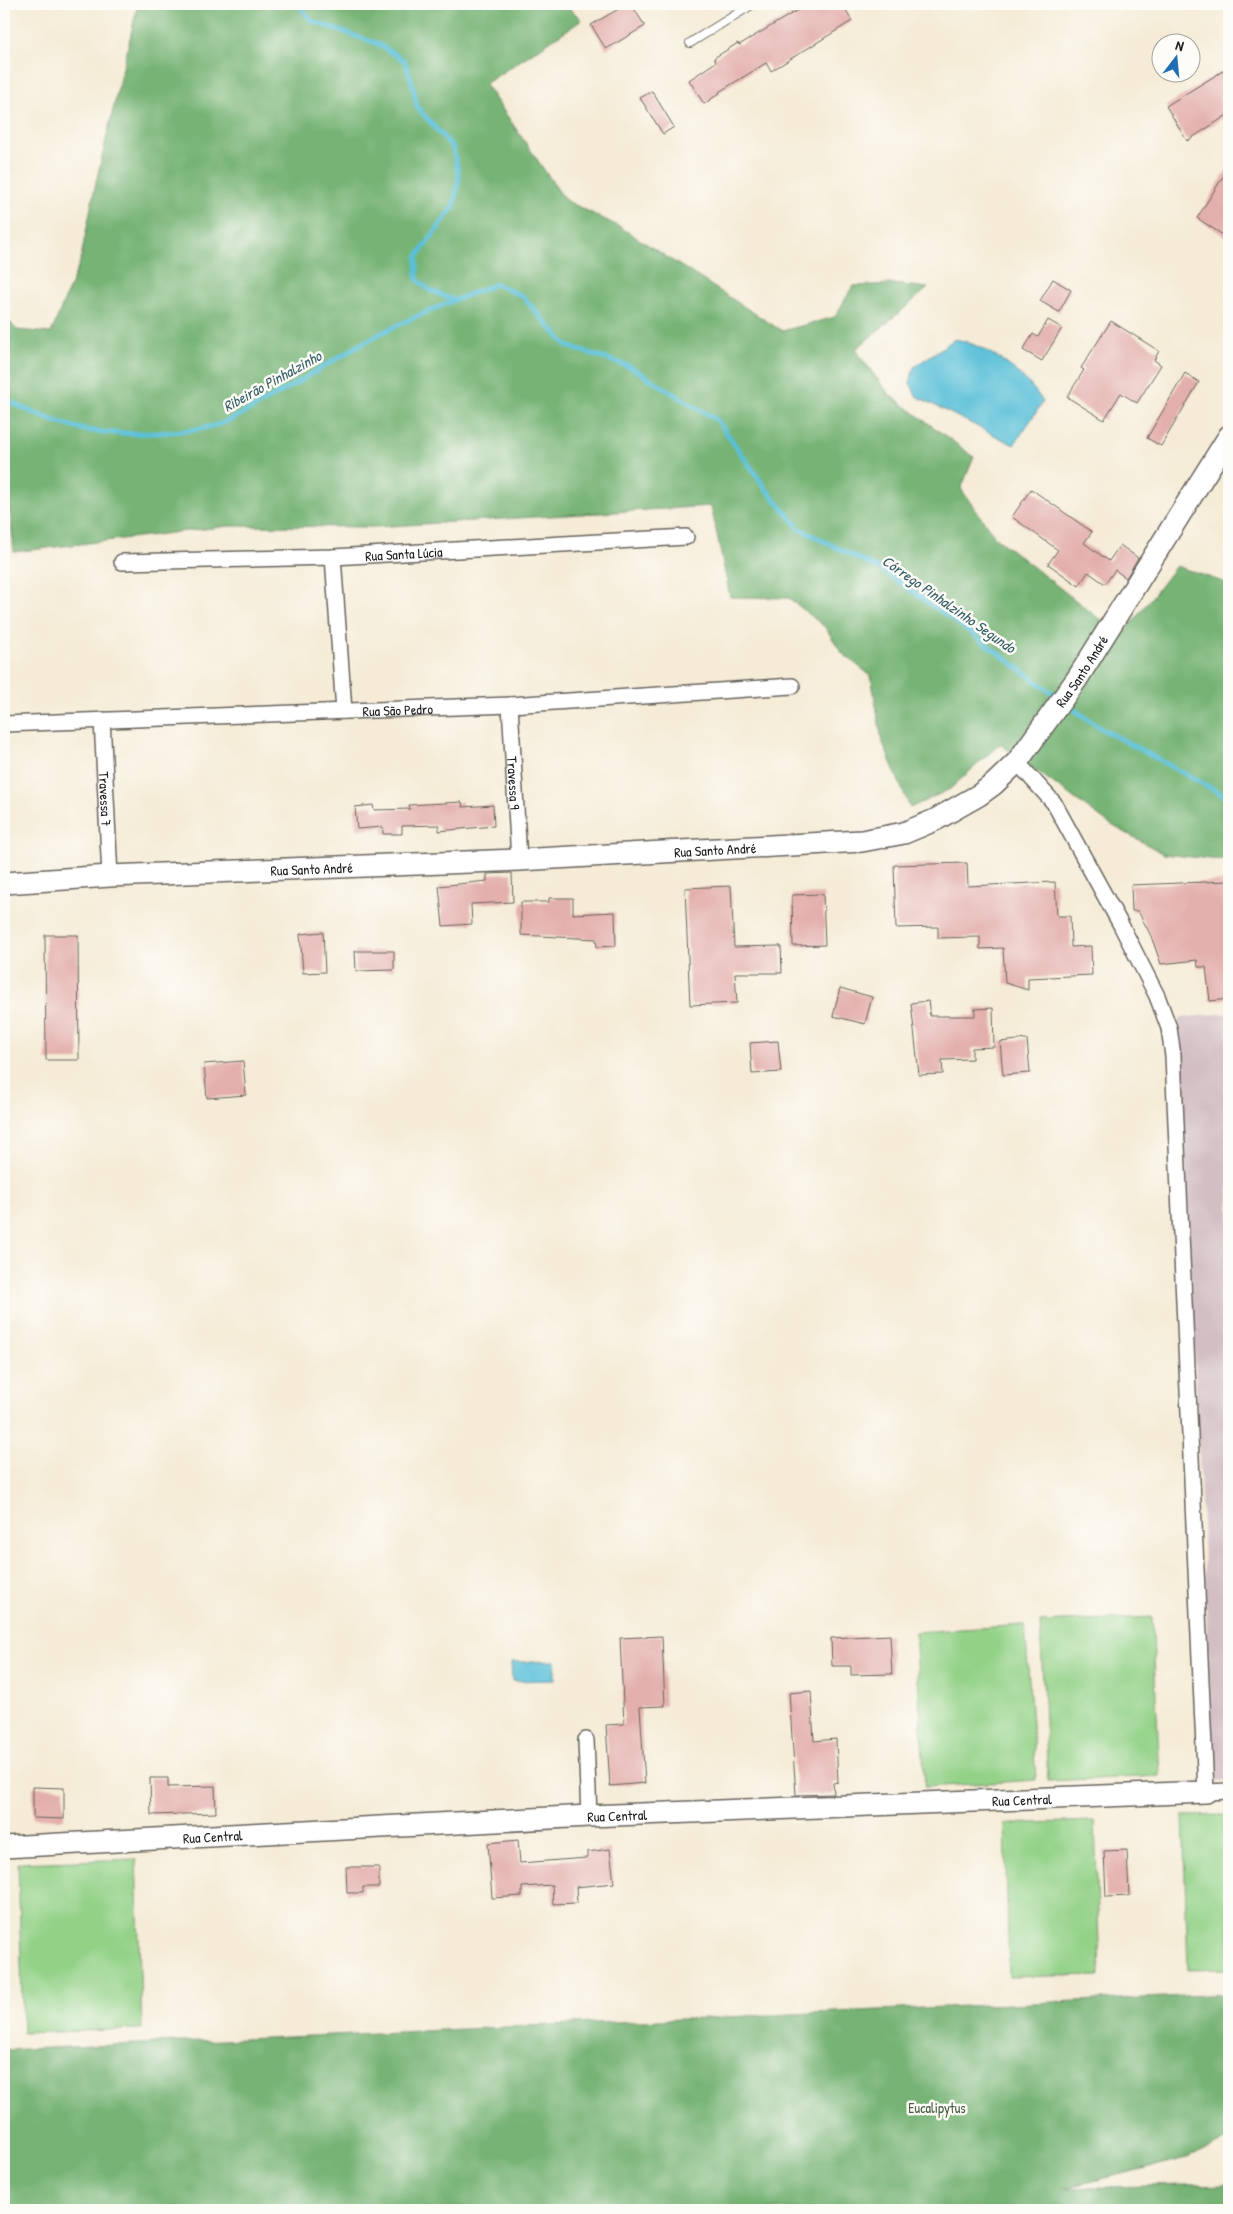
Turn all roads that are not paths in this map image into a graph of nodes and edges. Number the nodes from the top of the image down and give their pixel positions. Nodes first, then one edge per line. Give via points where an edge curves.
1 (753, 4) edge
2 (690, 43) dead end
3 (1229, 436) edge
4 (686, 537) dead end
5 (333, 557) junction
6 (122, 562) dead end
7 (792, 686) dead end
8 (510, 705) junction
9 (344, 711) junction
10 (102, 720) junction
11 (4, 724) edge
12 (1018, 762) junction
13 (519, 860) junction
14 (110, 876) junction
15 (4, 883) edge
16 (586, 1740) dead end
17 (1229, 1791) edge
18 (1206, 1792) junction
19 (589, 1816) junction
20 (4, 1847) edge

1 - 2 lane
3 - 12 street, Rua Santo André via 1077,680
4 - 5 street, Rua Santa Lúcia
5 - 6 street, Rua Santa Lúcia
5 - 9 street
7 - 8 street, Rua São Pedro
8 - 9 street, Rua São Pedro
8 - 13 street, Travessa 9
9 - 10 street, Rua São Pedro
10 - 11 street, Rua São Pedro
10 - 14 street, Travessa 7
12 - 13 street, Rua Santo André via 980,795 904,833 862,841
12 - 18 street via 1054,802 1075,838 1157,996 1169,1028 1174,1066
13 - 14 street, Rua Santo André
14 - 15 street, Rua Santo André
16 - 19 street
17 - 18 street, Rua Central
18 - 19 street, Rua Central
19 - 20 street, Rua Central

